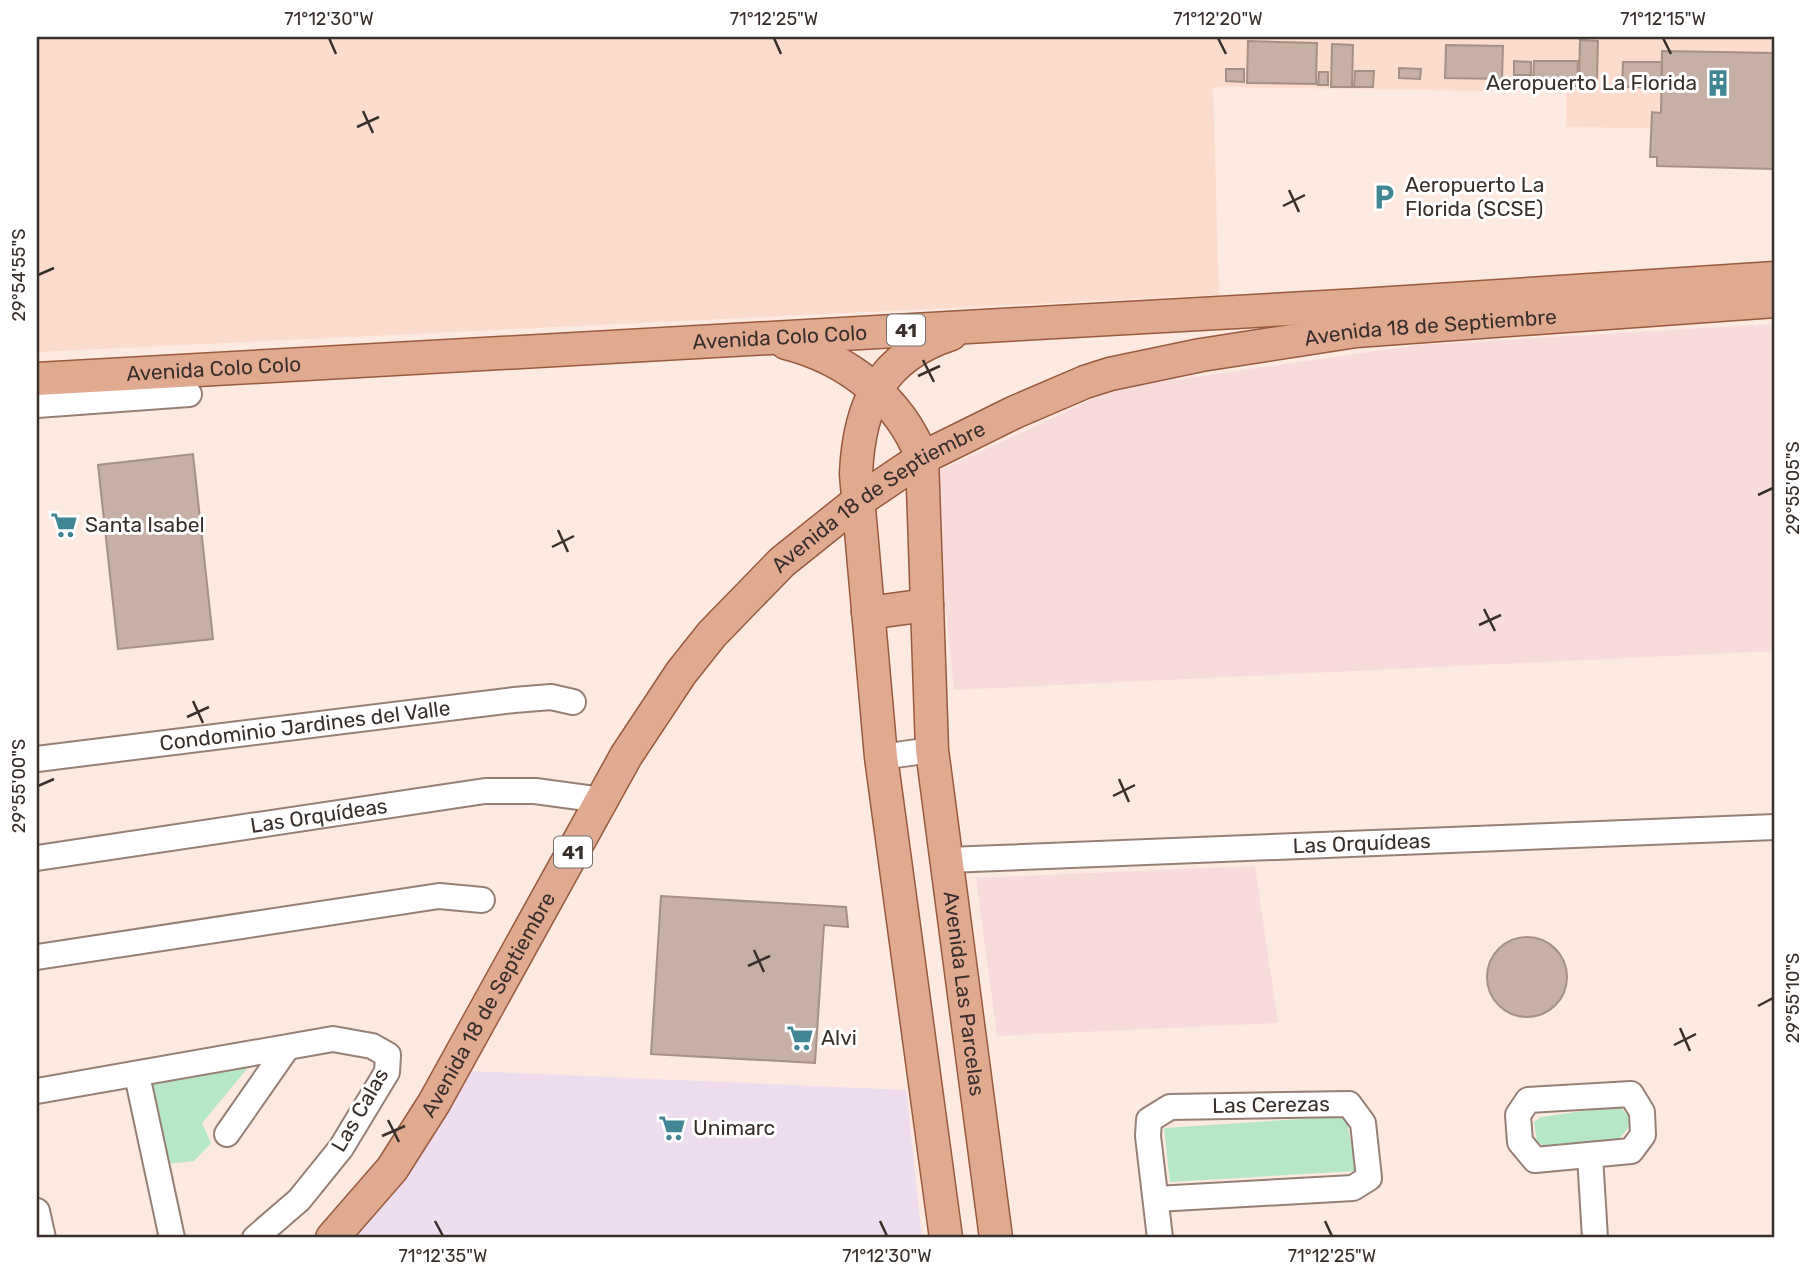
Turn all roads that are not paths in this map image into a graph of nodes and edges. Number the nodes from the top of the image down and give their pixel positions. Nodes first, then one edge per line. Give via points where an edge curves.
1 (1775, 278) edge
2 (1775, 301) edge
3 (1004, 324) junction
4 (732, 338) junction
5 (37, 379) edge
6 (876, 390) junction
7 (189, 394) dead end
8 (37, 405) edge
9 (922, 458) junction
10 (857, 502) junction
11 (820, 530) junction
12 (863, 558) junction
13 (928, 605) junction
14 (868, 613) junction
15 (573, 702) dead end
16 (933, 750) junction
17 (881, 757) junction
18 (37, 760) edge
19 (602, 800) junction
20 (1775, 827) edge
21 (37, 858) edge
22 (947, 860) junction
23 (482, 900) dead end
24 (37, 957) edge
25 (287, 1048) junction
26 (137, 1075) junction
27 (37, 1091) edge
28 (227, 1134) dead end
29 (1590, 1156) junction
30 (1156, 1199) junction
31 (37, 1211) edge
32 (43, 1238) edge
33 (172, 1238) edge
34 (255, 1238) edge
35 (332, 1238) edge
36 (946, 1238) edge
37 (996, 1238) edge
38 (1160, 1238) edge
39 (1595, 1238) edge

1 - 3 main road, Avenida Colo Colo / 41
2 - 9 main road, Avenida 18 de Septiembre / 41 via 1356,331 1201,355 1085,382
3 - 4 main road, Avenida Colo Colo / 41
3 - 6 main road via 962,331 916,349 895,364
4 - 5 main road, Avenida Colo Colo / 41
4 - 6 main road, Avenida Las Parcelas via 801,346 835,361
6 - 9 main road, Avenida Las Parcelas via 907,424
6 - 10 main road via 860,430
7 - 8 street, Avenida Colo Colo
9 - 10 main road, Avenida 18 de Septiembre / 41
9 - 13 main road, Avenida Las Parcelas
10 - 11 main road, Avenida 18 de Septiembre / 41
10 - 12 main road
11 - 12 main road via 843,535
11 - 19 main road, Avenida 18 de Septiembre / 41 via 746,597 689,663 652,713
12 - 14 main road
13 - 14 main road
13 - 16 main road, Avenida Las Parcelas
14 - 17 main road
15 - 18 street, Condominio Jardines del Valle via 551,697 514,700
16 - 17 street
16 - 22 main road, Avenida Las Parcelas
17 - 36 main road
19 - 21 street, Las Orquídeas via 535,791 485,791
19 - 35 main road, Avenida 18 de Septiembre / 41 via 434,1103 392,1169
20 - 22 street, Las Orquídeas
22 - 37 main road, Avenida Las Parcelas
23 - 24 street via 439,896
25 - 26 street, Las Calas
25 - 28 street
25 - 34 street, Las Calas via 333,1040 372,1045 388,1055 387,1072 341,1149 299,1199
26 - 27 street, Las Calas
26 - 33 street
29 - 29 street via 1535,1160 1520,1142 1518,1115 1528,1100 1631,1094 1642,1112 1643,1136 1631,1151
29 - 39 street
30 - 30 street, Las Cerezas via 1353,1188 1369,1178 1363,1123 1349,1104 1170,1107 1149,1120
30 - 38 street, Las Cerezas
31 - 32 street

